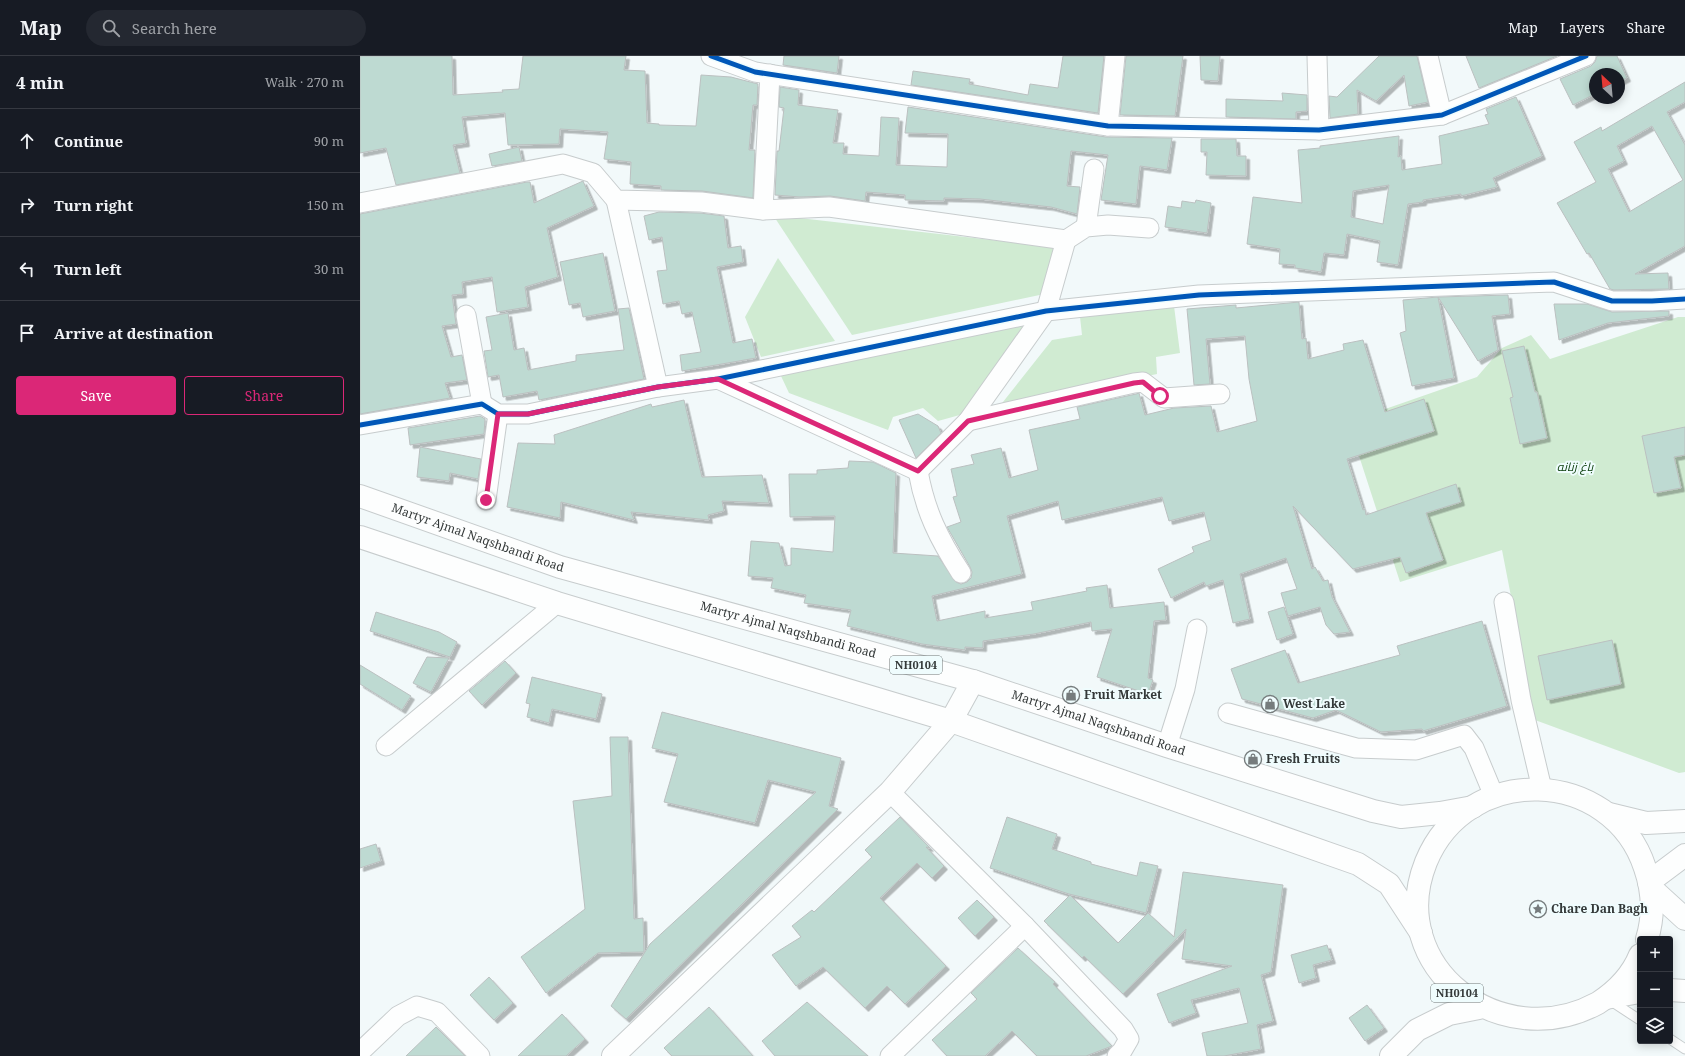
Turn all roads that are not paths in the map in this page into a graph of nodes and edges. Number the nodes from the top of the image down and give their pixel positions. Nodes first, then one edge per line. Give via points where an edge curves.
1 (711, 56) edge
2 (1115, 56) edge
3 (1317, 56) edge
4 (1428, 56) edge
5 (1586, 56) edge
6 (760, 67) edge
7 (1442, 115) junction
8 (1108, 126) junction
9 (1319, 130) junction
10 (1094, 169) dead end
11 (616, 200) junction
12 (360, 203) edge
13 (763, 210) junction
14 (1086, 227) junction
15 (1149, 228) dead end
16 (1066, 240) junction
17 (1685, 299) edge
18 (1046, 311) junction
19 (466, 315) dead end
20 (718, 379) junction
21 (658, 387) junction
22 (1220, 394) dead end
23 (482, 404) junction
24 (498, 414) junction
25 (968, 421) junction
26 (360, 425) edge
27 (918, 471) junction
28 (360, 496) edge
29 (486, 500) dead end
30 (360, 537) edge
31 (961, 574) dead end
32 (1504, 602) dead end
33 (557, 603) junction
34 (1197, 629) dead end
35 (974, 681) junction
36 (1228, 713) dead end
37 (951, 721) junction
38 (386, 746) dead end
39 (1167, 746) junction
40 (1542, 789) junction
41 (890, 792) junction
42 (1494, 796) junction
43 (1472, 807) junction
44 (1609, 814) junction
45 (1685, 821) edge
46 (1685, 856) edge
47 (1650, 885) junction
48 (1685, 919) edge
49 (1025, 926) junction
50 (1421, 933) junction
51 (1648, 936) edge
52 (1637, 960) edge
53 (1673, 990) edge
54 (1685, 990) edge
55 (1637, 993) edge
56 (1606, 998) junction
57 (1480, 1008) junction
58 (1637, 1018) edge
59 (1673, 1041) edge
60 (1685, 1049) edge
61 (360, 1052) edge
62 (480, 1056) edge
63 (613, 1056) edge
64 (890, 1056) edge
65 (1117, 1056) edge
66 (1390, 1056) edge

1 - 6 street
2 - 8 street
3 - 9 street
4 - 7 street
5 - 7 street
6 - 8 street
6 - 13 street
7 - 9 street
8 - 9 street
10 - 14 street
11 - 12 street via 593,173 563,164
11 - 13 street via 701,202
11 - 21 street
13 - 16 street via 829,207
14 - 15 street via 1108,225
14 - 16 street
16 - 18 street
17 - 18 street via 1612,301 1554,282 1199,295
18 - 20 street
18 - 25 street
19 - 23 street
20 - 21 street
20 - 27 street
21 - 24 street via 528,414
22 - 25 street via 1164,398 1143,382
23 - 24 street
23 - 26 street
24 - 29 street
25 - 27 street
27 - 31 street via 922,494 934,525
28 - 35 main road, Martyr Ajmal Naqshbandi Road / NH0104 via 560,567
30 - 33 main road, NH0104
32 - 40 street via 1521,700
33 - 37 main road, NH0104
33 - 38 street
34 - 39 street via 1185,689
35 - 37 main road
35 - 39 main road, Martyr Ajmal Naqshbandi Road / NH0104
36 - 42 street via 1356,748 1416,750 1464,735 1474,748
37 - 41 main road
37 - 50 main road, NH0104 via 1358,864 1389,884
39 - 43 main road, Martyr Ajmal Naqshbandi Road / NH0104 via 1373,811 1401,817 1440,814
40 - 42 main road, NH0104 via 1518,790
40 - 44 main road, NH0104 via 1566,793 1588,801
41 - 49 street
41 - 63 main road
42 - 43 main road, NH0104
43 - 50 main road, NH0104 via 1453,822 1438,840 1426,862 1420,885 1418,909
44 - 45 main road via 1646,823
44 - 47 main road, NH0104 via 1627,834 1641,856
46 - 47 main road
47 - 48 main road
47 - 51 main road, NH0104 via 1652,912
49 - 64 street
49 - 65 street via 1123,1029 1129,1039
50 - 57 main road, NH0104 via 1429,956 1442,977 1459,994
52 - 56 main road, NH0104 via 1624,981
53 - 54 main road
55 - 56 main road, NH0104
56 - 57 main road, NH0104 via 1587,1010 1566,1018 1544,1022 1522,1022 1500,1017
56 - 58 lane
57 - 66 main road via 1449,1014 1417,1030
59 - 60 lane
61 - 62 street via 398,1016 417,1006 437,1012

